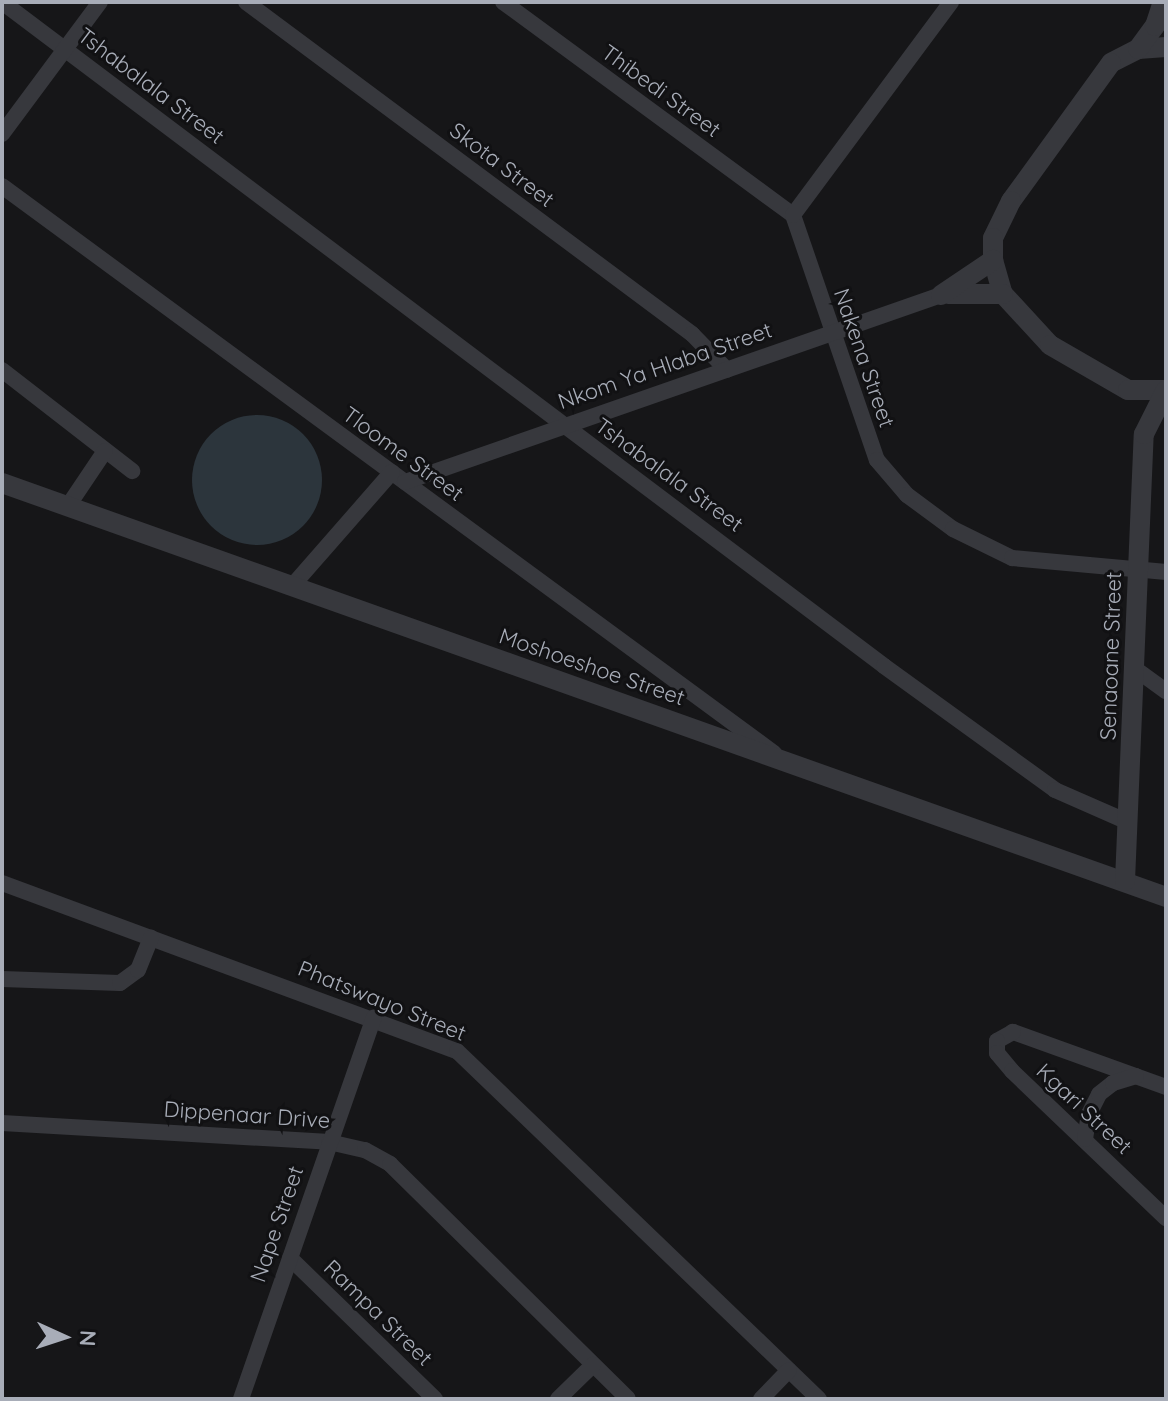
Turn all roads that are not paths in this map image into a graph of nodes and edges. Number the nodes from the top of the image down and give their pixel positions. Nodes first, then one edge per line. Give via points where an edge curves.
1 (2, 2) edge
2 (100, 2) edge
3 (246, 2) edge
4 (503, 2) edge
5 (951, 2) edge
6 (1161, 4) edge
7 (1166, 39) edge
8 (1166, 47) edge
9 (65, 49) junction
10 (1138, 49) junction
11 (2, 134) edge
12 (2, 186) edge
13 (793, 215) junction
14 (993, 260) junction
15 (1003, 294) junction
16 (941, 295) junction
17 (831, 334) junction
18 (2, 370) edge
19 (727, 370) junction
20 (1128, 390) junction
21 (1166, 390) edge
22 (565, 427) junction
23 (1144, 434) junction
24 (105, 451) junction
25 (132, 471) dead end
26 (398, 477) junction
27 (2, 483) edge
28 (68, 506) junction
29 (1138, 571) junction
30 (1166, 572) edge
31 (293, 585) junction
32 (1134, 668) junction
33 (1166, 691) edge
34 (779, 756) junction
35 (1128, 822) junction
36 (1125, 881) junction
37 (2, 883) edge
38 (1166, 897) edge
39 (151, 937) junction
40 (2, 979) edge
41 (374, 1018) junction
42 (1136, 1076) junction
43 (1166, 1087) edge
44 (2, 1123) edge
45 (1085, 1139) junction
46 (329, 1142) junction
47 (1166, 1218) edge
48 (290, 1258) junction
49 (593, 1365) junction
50 (789, 1370) junction
51 (241, 1399) edge
52 (435, 1399) edge
53 (558, 1399) edge
54 (628, 1399) edge
55 (761, 1399) edge
56 (819, 1399) edge

1 - 9 street, Tshabalala Street
2 - 9 street
3 - 19 street, Skota Street via 692,334
4 - 13 street, Thibedi Street
5 - 13 street
6 - 7 street
6 - 10 street via 1152,33
8 - 10 street
9 - 11 street
9 - 22 street, Tshabalala Street
10 - 14 street via 1111,63 1011,201 993,238
12 - 26 street, Tloome Street
13 - 17 street, Nakena Street
14 - 15 street
14 - 16 street, Nkom Ya Hlaba Street
15 - 16 street, Nkom Ya Hlaba Street
15 - 20 street via 1050,345
16 - 17 street, Nkom Ya Hlaba Street
17 - 19 street, Nkom Ya Hlaba Street
17 - 29 street, Nakena Street via 877,460 907,495 953,529 1012,558
18 - 24 street
19 - 22 street, Nkom Ya Hlaba Street
20 - 21 street
20 - 23 street, Senaoane Street
21 - 23 street, Senaoane Street
22 - 26 street, Nkom Ya Hlaba Street
22 - 35 street, Tshabalala Street via 1055,790
23 - 29 street, Senaoane Street
24 - 25 street
24 - 28 street
26 - 31 street, Nkom Ya Hlaba Street
26 - 34 street, Tloome Street
27 - 28 street, Moshoeshoe Street
28 - 31 street, Moshoeshoe Street
29 - 30 street, Nakena Street
29 - 32 street, Senaoane Street
31 - 34 street, Moshoeshoe Street
32 - 33 street
32 - 35 street, Senaoane Street
34 - 36 street, Moshoeshoe Street
35 - 36 street, Senaoane Street
36 - 38 street, Moshoeshoe Street
37 - 39 street, Phatswayo Street
39 - 40 street via 138,970 120,983
39 - 41 street, Phatswayo Street
41 - 46 street, Nape Street
41 - 50 street, Phatswayo Street via 436,1041 470,1061
42 - 43 street
42 - 45 street via 1099,1094
42 - 45 street, Kgari Street via 1013,1032 998,1038 997,1053
44 - 46 street, Dippenaar Drive
45 - 47 street, Kgari Street
46 - 48 street, Nape Street
46 - 49 street, Dippenaar Drive via 365,1150 390,1164
48 - 51 street, Nape Street
48 - 52 street, Rampa Street
49 - 53 street
49 - 54 street, Dippenaar Drive
50 - 55 street
50 - 56 street, Phatswayo Street

